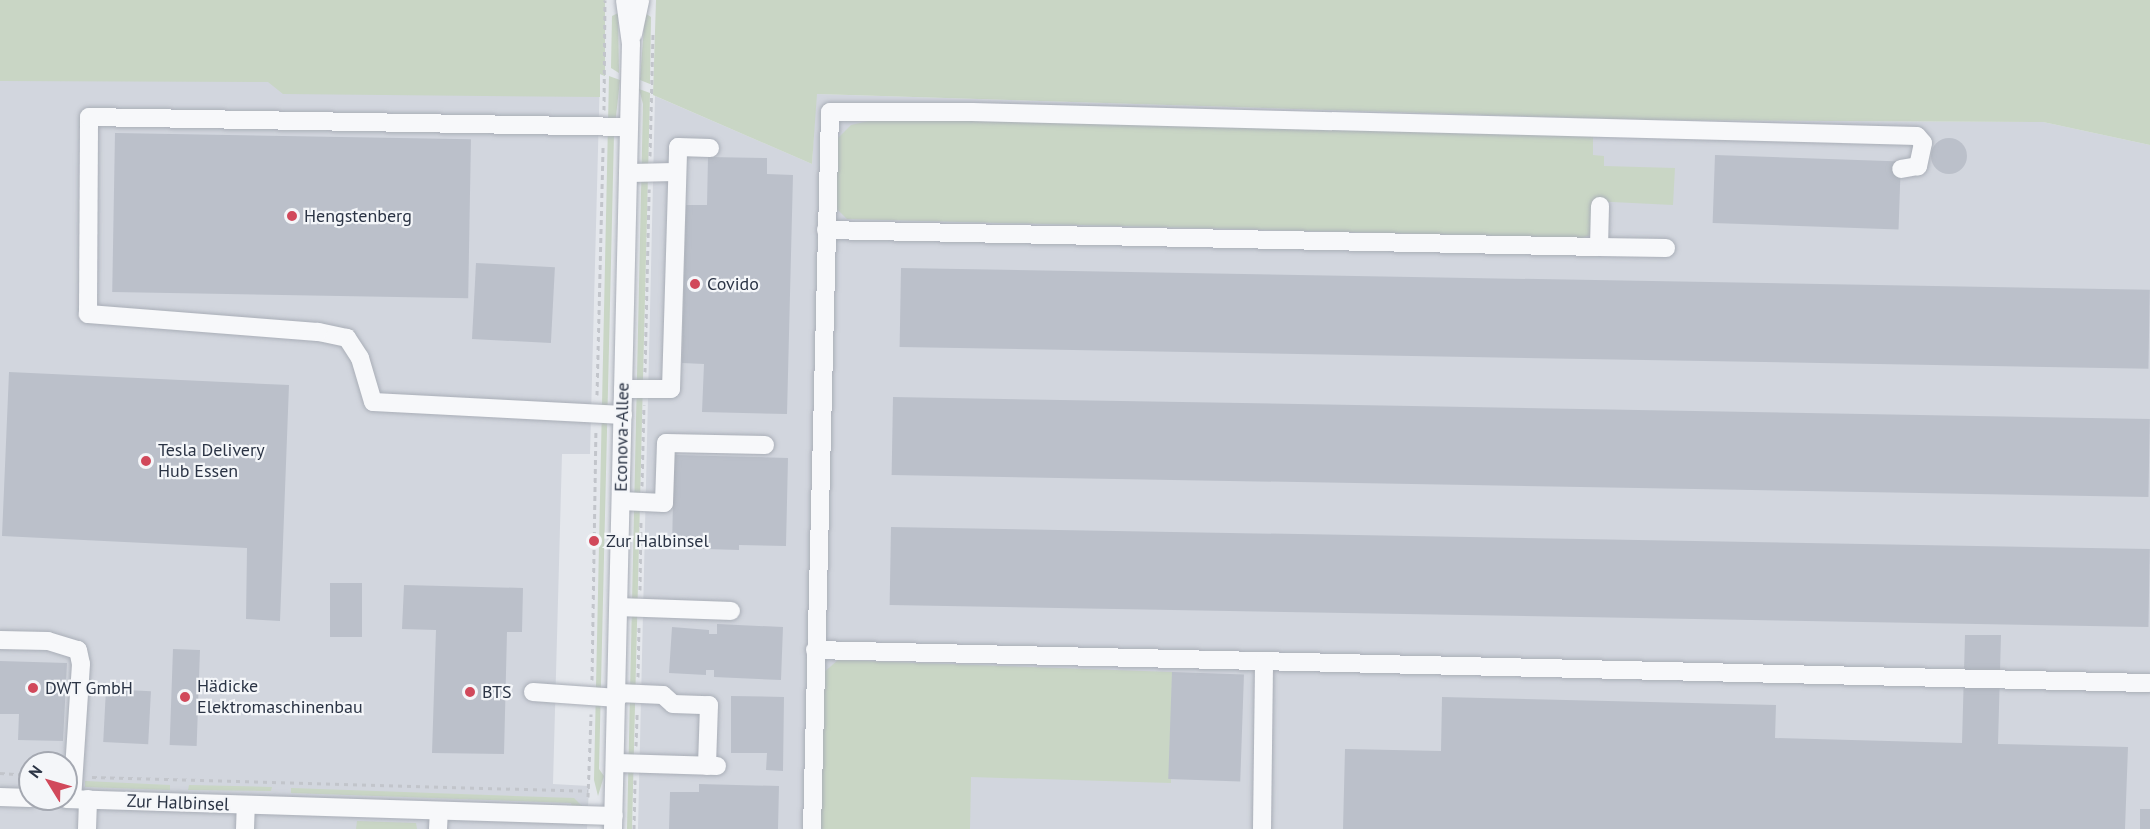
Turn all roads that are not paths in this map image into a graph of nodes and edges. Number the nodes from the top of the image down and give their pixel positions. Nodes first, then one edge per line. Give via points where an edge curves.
1 (625, 0) edge
2 (640, 0) edge
3 (631, 44) junction
4 (629, 127) junction
5 (710, 148) dead end
6 (1901, 169) dead end
7 (677, 172) junction
8 (628, 173) junction
9 (1600, 206) dead end
10 (826, 230) junction
11 (1599, 247) junction
12 (1666, 248) dead end
13 (623, 389) junction
14 (623, 415) junction
15 (765, 445) dead end
16 (621, 501) junction
17 (619, 607) junction
18 (731, 611) dead end
19 (0, 640) edge
20 (815, 650) junction
21 (1263, 662) junction
22 (2150, 683) edge
23 (533, 692) dead end
24 (618, 695) junction
25 (75, 751) edge
26 (617, 763) junction
27 (0, 797) edge
28 (18, 798) edge
29 (78, 799) edge
30 (246, 805) junction
31 (78, 806) edge
32 (439, 811) junction
33 (614, 823) edge
34 (87, 829) edge
35 (245, 829) edge
36 (438, 829) edge
37 (812, 829) edge
38 (1262, 829) edge

1 - 3 street, Econova-Allee
2 - 3 street, Econova-Allee
3 - 4 street, Econova-Allee
4 - 8 street, Econova-Allee
4 - 14 street via 89,117 88,314 318,332 347,338 360,358 373,402
5 - 7 street via 678,147
6 - 10 street via 1918,166 1923,143 1917,136 972,112 830,112
7 - 8 street
7 - 13 street via 671,389
8 - 13 street, Econova-Allee
9 - 11 street
10 - 11 street
10 - 20 street
11 - 12 street
13 - 14 street, Econova-Allee
14 - 16 street, Econova-Allee
15 - 16 street via 666,443 664,503
16 - 17 street, Econova-Allee
17 - 18 street
17 - 24 street, Econova-Allee
19 - 25 street via 48,641 78,650 81,664
20 - 21 street
20 - 37 street
21 - 22 street
21 - 38 street
23 - 24 street
24 - 26 street, Econova-Allee
24 - 26 street via 663,695 673,704 709,705 712,766
26 - 33 street, Econova-Allee
27 - 28 street
29 - 30 street, Zur Halbinsel
30 - 32 street, Zur Halbinsel
30 - 35 street
31 - 34 street
32 - 33 street, Zur Halbinsel
32 - 36 street

